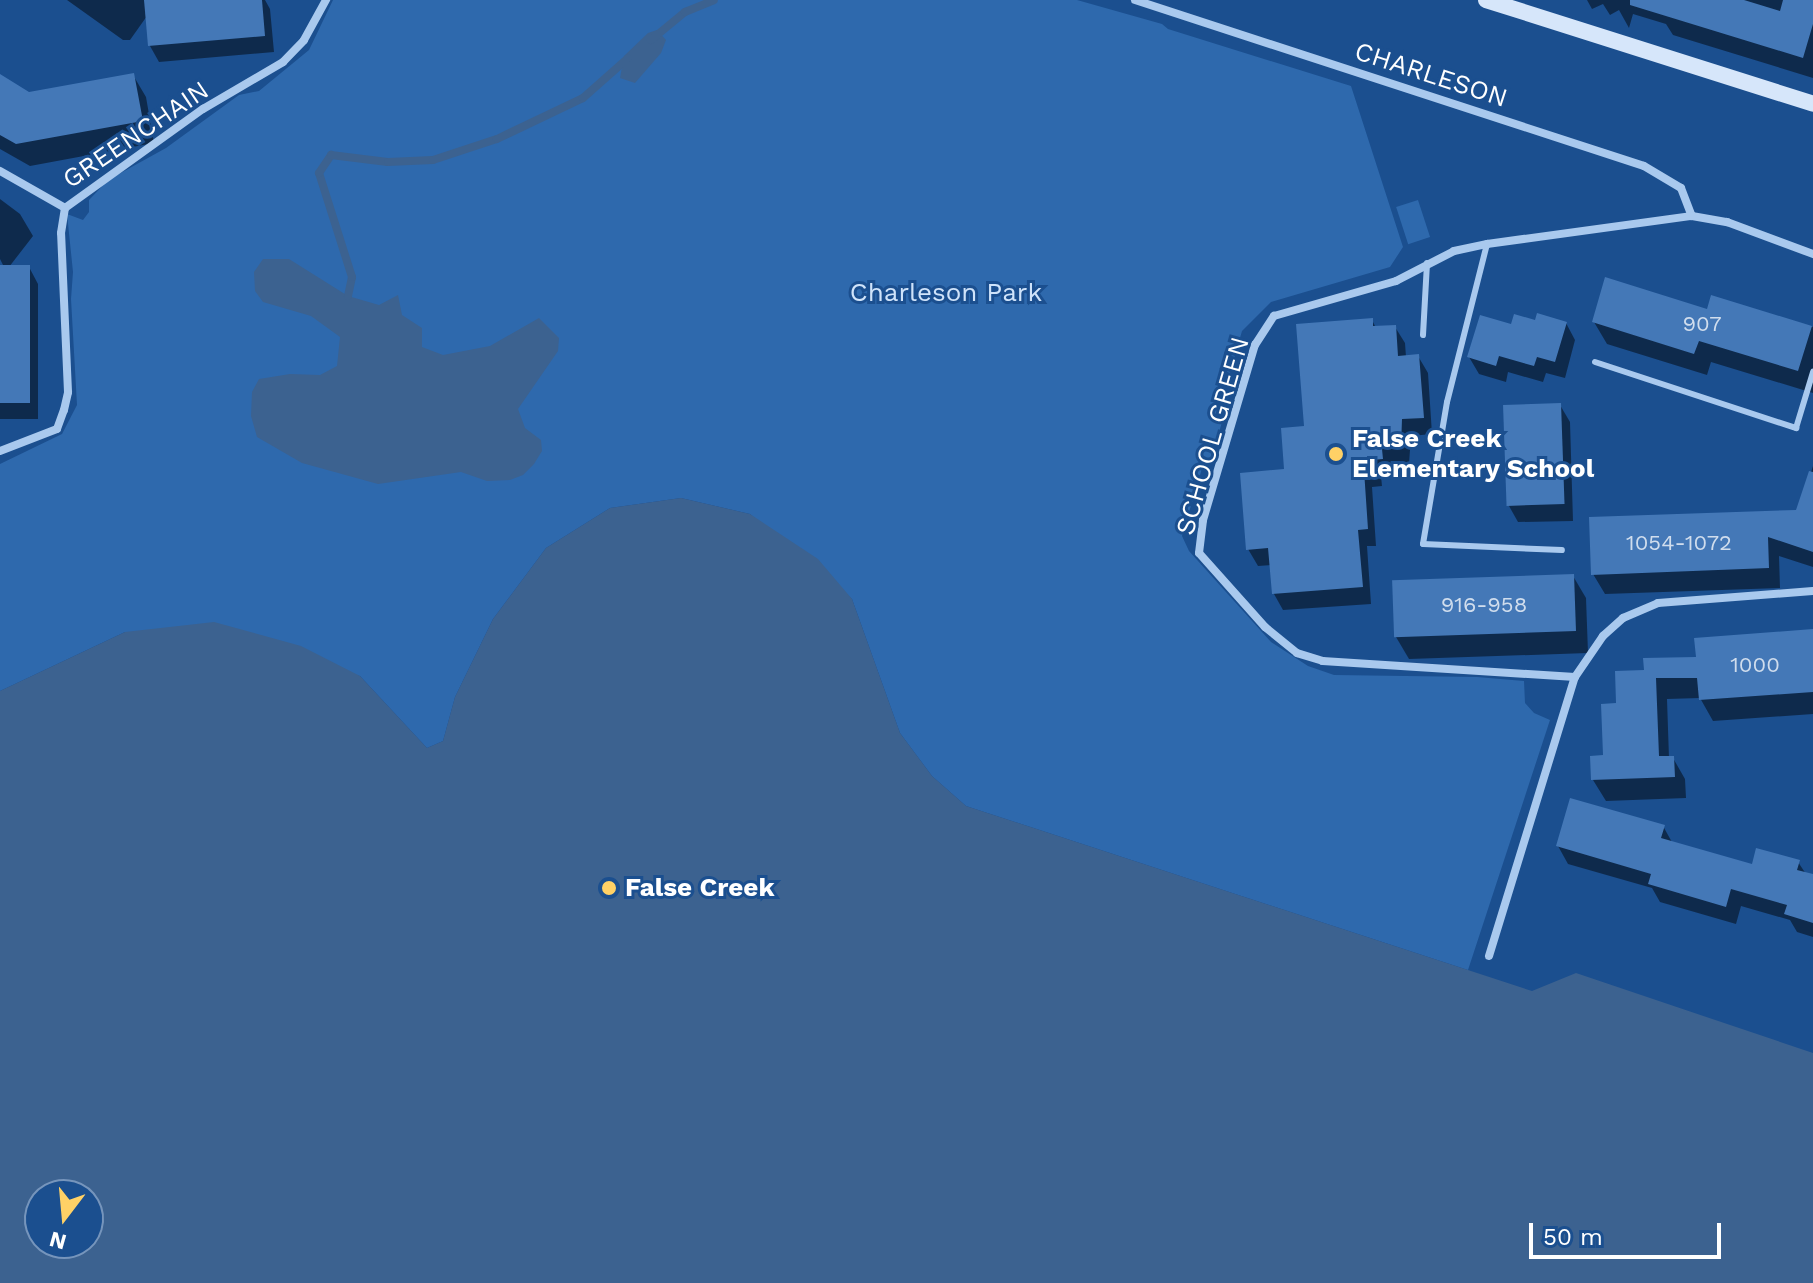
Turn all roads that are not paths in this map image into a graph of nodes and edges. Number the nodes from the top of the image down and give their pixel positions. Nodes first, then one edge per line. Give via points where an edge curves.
1 (326, 0) edge
2 (1135, 0) edge
3 (1486, 0) edge
4 (1813, 104) edge
5 (0, 171) edge
6 (65, 208) junction
7 (1692, 216) junction
8 (1487, 244) junction
9 (1813, 254) edge
10 (1427, 263) junction
11 (1423, 335) dead end
12 (1595, 362) dead end
13 (1813, 372) edge
14 (0, 451) edge
15 (1562, 550) dead end
16 (1813, 591) edge
17 (1575, 677) junction
18 (1489, 956) dead end

1 - 6 street, GREENCHAIN via 304,40 283,62 203,109
2 - 7 street, CHARLESON via 1644,166 1681,188
3 - 4 main road
5 - 6 street
6 - 14 street, GREENCHAIN via 64,410 57,429
7 - 8 street
7 - 9 street via 1727,222
8 - 10 street
8 - 15 lane via 1447,402 1423,544
10 - 11 lane
10 - 17 street, SCHOOL GREEN via 1396,281 1274,316 1255,345 1203,520 1199,553 1265,627 1297,653 1323,661
12 - 13 lane via 1796,428
16 - 17 street via 1680,599 1642,608 1603,636
17 - 18 street

